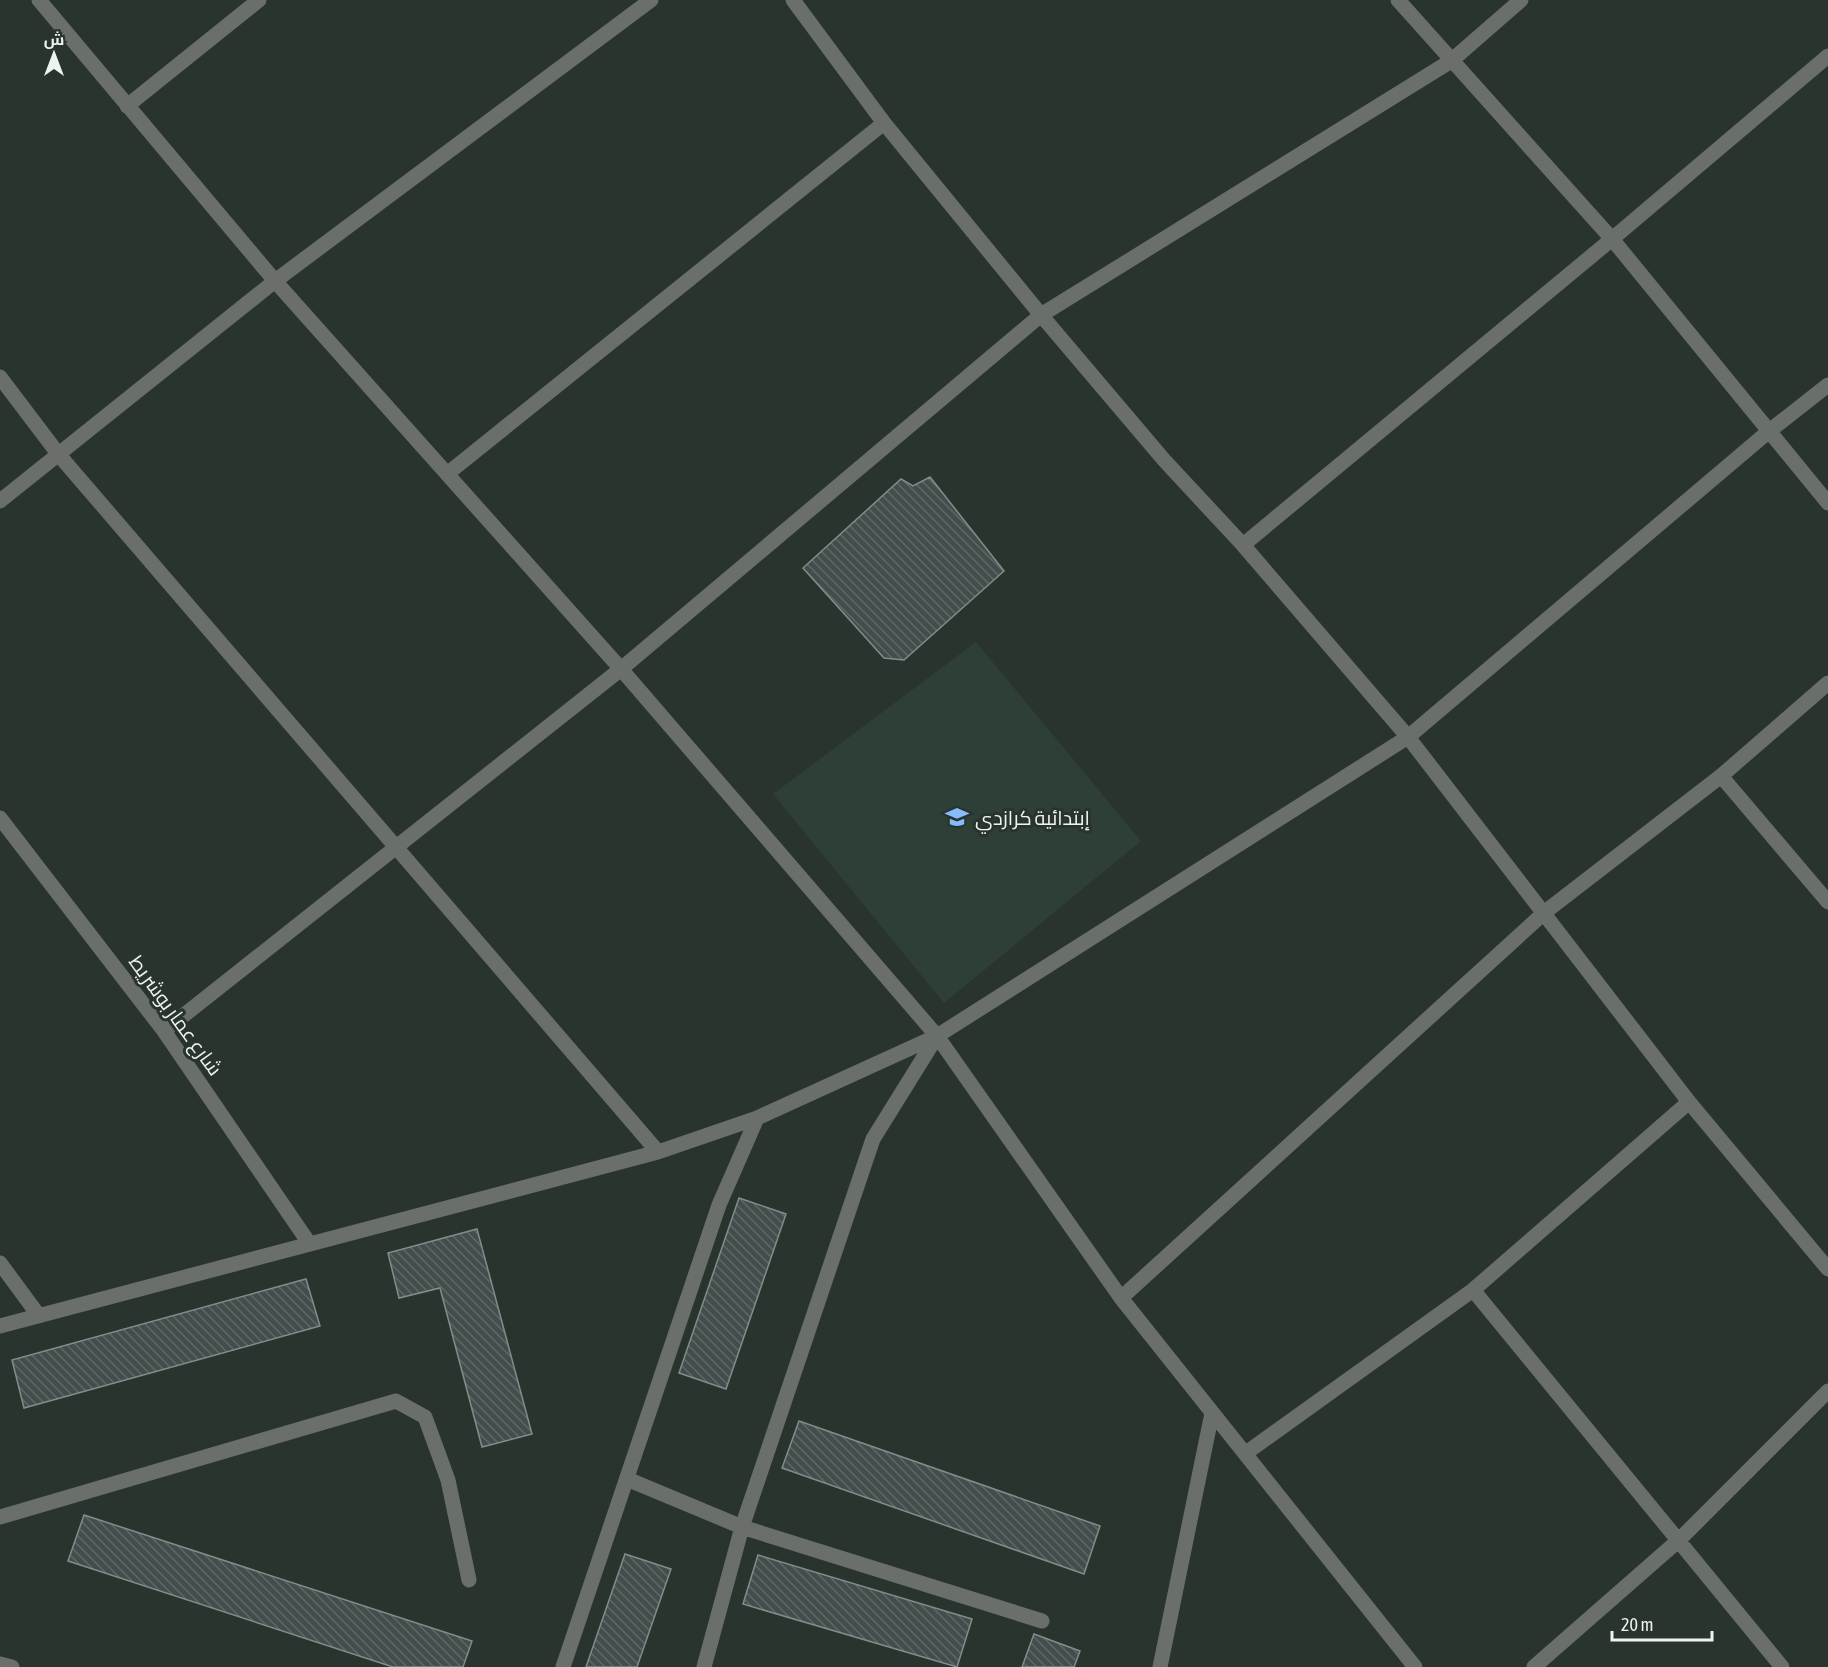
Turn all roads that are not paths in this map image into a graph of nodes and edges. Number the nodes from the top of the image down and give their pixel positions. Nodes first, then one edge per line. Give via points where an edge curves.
1 (39, 0) edge
2 (259, 0) edge
3 (651, 0) edge
4 (794, 0) edge
5 (1398, 0) edge
6 (1521, 0) edge
7 (1828, 56) edge
8 (1451, 61) junction
9 (127, 106) junction
10 (884, 123) junction
11 (1612, 239) junction
12 (275, 280) junction
13 (1041, 315) junction
14 (0, 377) edge
15 (1828, 385) edge
16 (1768, 432) junction
17 (59, 455) junction
18 (447, 474) junction
19 (0, 501) edge
20 (1828, 503) edge
21 (1243, 546) junction
22 (621, 669) junction
23 (1828, 683) edge
24 (1408, 736) junction
25 (1720, 776) junction
26 (0, 818) edge
27 (399, 848) junction
28 (1828, 902) edge
29 (1545, 912) junction
30 (164, 1031) junction
31 (937, 1036) junction
32 (1689, 1102) junction
33 (757, 1118) junction
34 (658, 1152) junction
35 (309, 1244) junction
36 (0, 1263) edge
37 (1828, 1269) edge
38 (1473, 1290) junction
39 (1121, 1298) junction
40 (39, 1316) junction
41 (0, 1326) edge
42 (1828, 1391) edge
43 (1212, 1413) junction
44 (1245, 1453) junction
45 (627, 1479) junction
46 (0, 1517) edge
47 (742, 1527) junction
48 (1679, 1540) junction
49 (469, 1580) dead end
50 (1042, 1621) dead end
51 (0, 1664) edge
52 (12, 1667) edge
53 (563, 1667) edge
54 (705, 1667) edge
55 (1160, 1667) edge
56 (1415, 1667) edge
57 (1534, 1667) edge
58 (1782, 1667) edge

1 - 9 street
2 - 9 street
3 - 12 street
4 - 10 street
5 - 8 street
6 - 8 street
7 - 11 street
8 - 11 street
8 - 13 street
9 - 12 street
10 - 13 street
10 - 18 street
11 - 16 street
11 - 21 street
12 - 17 street
12 - 18 street
13 - 21 street
13 - 22 street
14 - 17 street
15 - 16 street
16 - 20 street
16 - 24 street
17 - 19 street
17 - 27 street
18 - 22 street
21 - 24 street
22 - 27 street
22 - 31 street
23 - 25 street
24 - 29 street
24 - 31 street
25 - 28 street
25 - 29 street
26 - 30 street, شارع عمار بوشريط
27 - 30 street
27 - 34 street
29 - 32 street
29 - 39 street
30 - 35 street, شارع عمار بوشريط
31 - 33 street
31 - 39 street
31 - 47 street via 873,1139
32 - 37 street
32 - 38 street
33 - 34 street
33 - 45 street via 719,1205
34 - 35 street
35 - 40 street
36 - 40 street
38 - 44 street
38 - 48 street
39 - 43 street
40 - 41 street
42 - 48 street
43 - 44 street
43 - 55 street
44 - 56 street
45 - 47 street
45 - 53 street
46 - 49 street via 396,1401 425,1417 434,1438 448,1480
47 - 50 street
47 - 54 street
48 - 57 street
48 - 58 street
51 - 52 street

